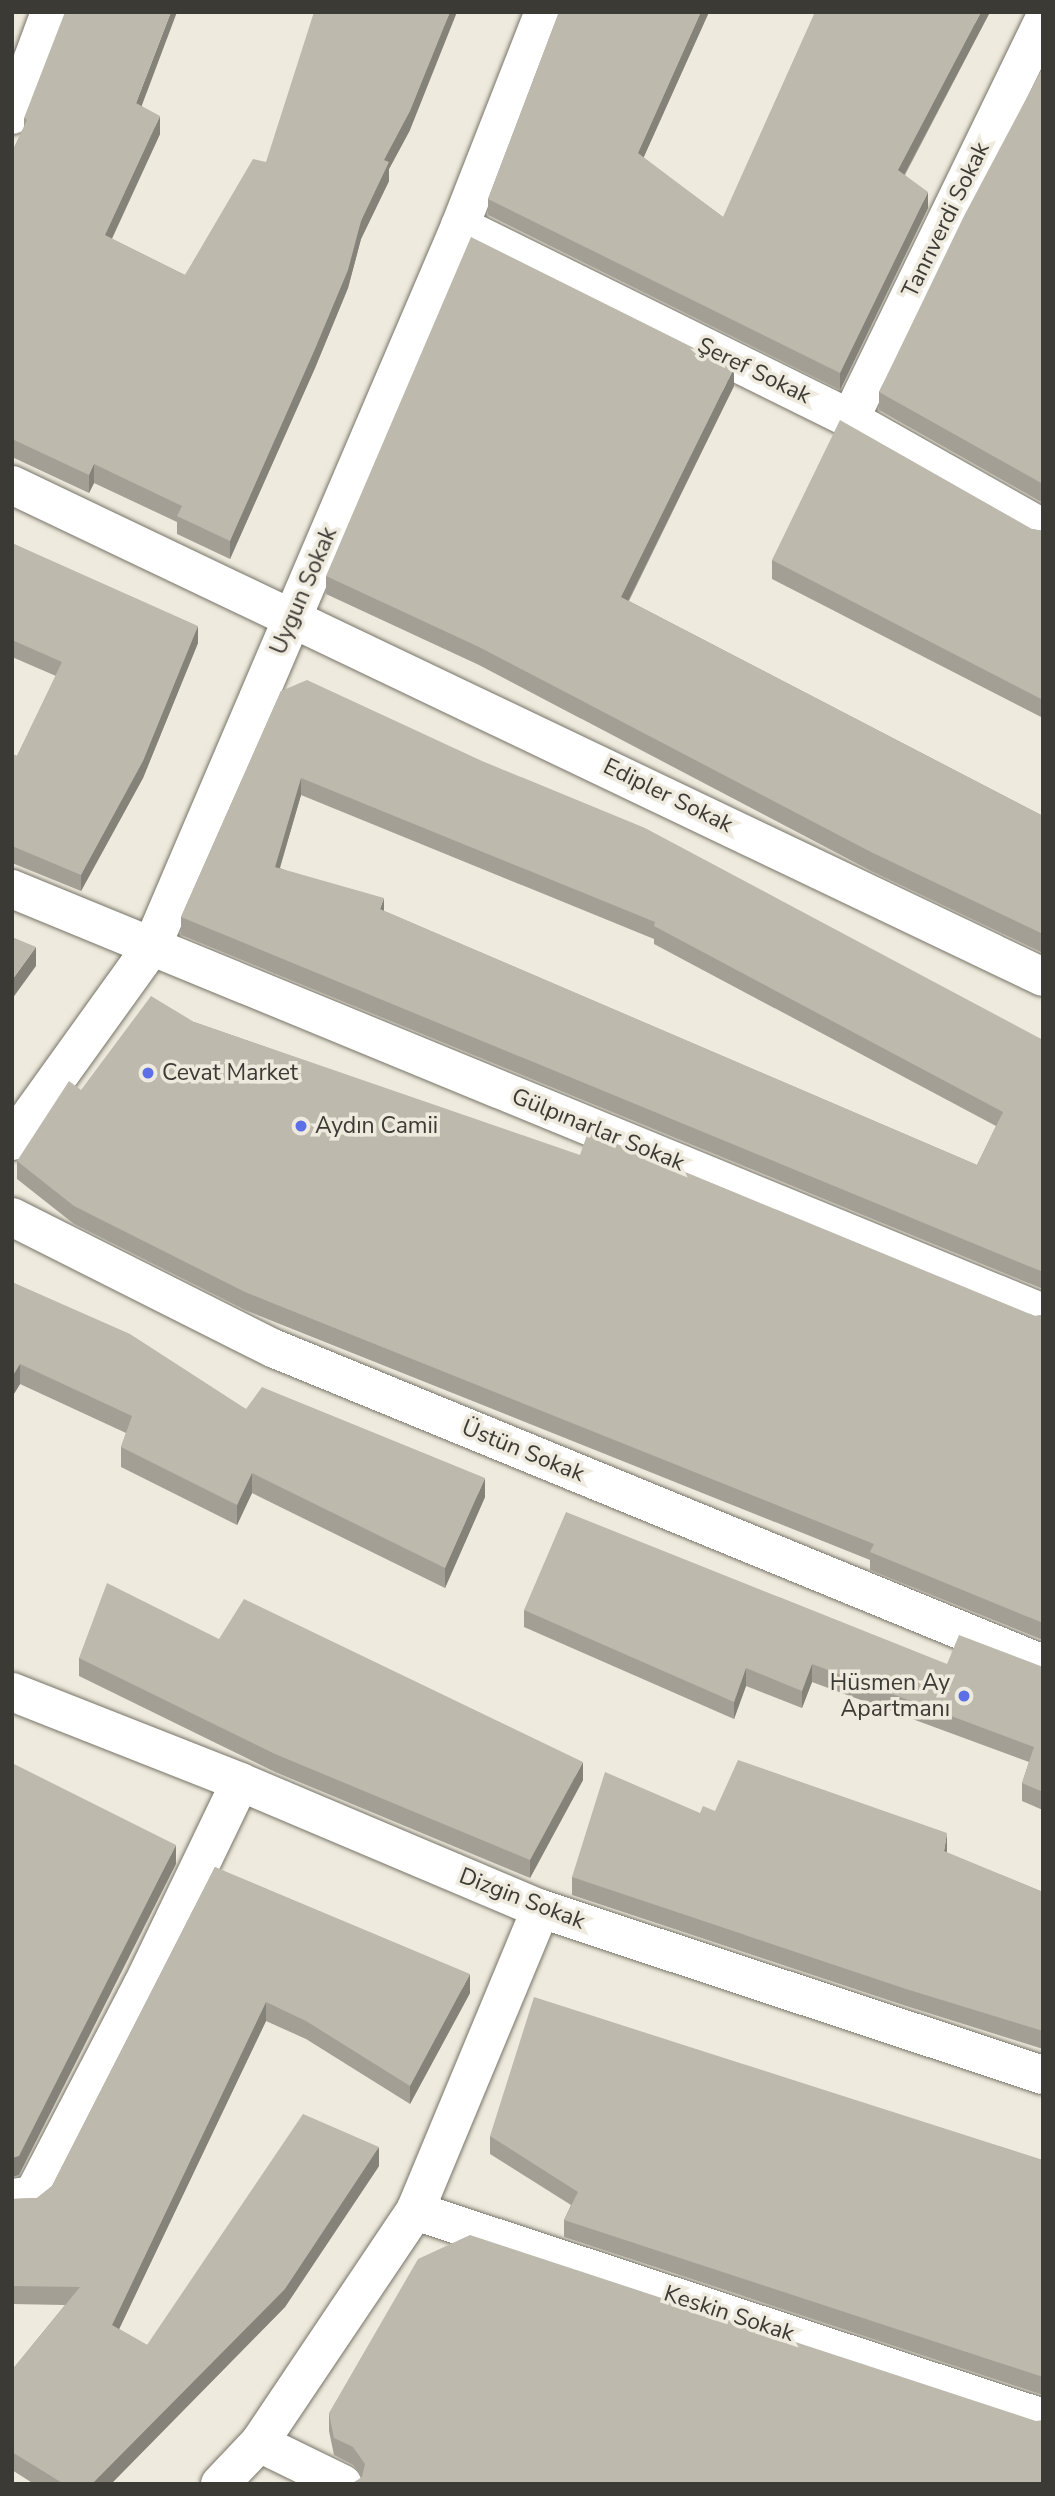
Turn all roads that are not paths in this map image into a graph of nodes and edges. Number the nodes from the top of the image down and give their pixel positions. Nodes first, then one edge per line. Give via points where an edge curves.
1 (50, 12) edge
2 (544, 12) edge
3 (1043, 22) edge
4 (12, 115) edge
5 (460, 226) junction
6 (849, 419) junction
7 (12, 485) edge
8 (1043, 528) edge
9 (293, 615) junction
10 (12, 889) edge
11 (152, 946) junction
12 (1043, 977) edge
13 (12, 1141) edge
14 (12, 1217) edge
15 (1043, 1313) edge
16 (1043, 1664) edge
17 (12, 1692) edge
18 (240, 1782) junction
19 (541, 1909) junction
20 (1043, 2075) edge
21 (12, 2197) edge
22 (415, 2211) junction
23 (1043, 2418) edge
24 (259, 2443) junction
25 (220, 2484) edge
26 (343, 2484) edge

1 - 4 street
2 - 5 street, Uygun Sokak
3 - 6 street, Tanrıverdi Sokak
5 - 6 street, Şeref Sokak
5 - 9 street, Uygun Sokak
6 - 8 street, Şeref Sokak
7 - 9 street, Edipler Sokak
9 - 11 street, Uygun Sokak
9 - 12 street, Edipler Sokak
10 - 11 street, Gülpınarlar Sokak
11 - 13 street, Uygun Sokak
11 - 15 street, Gülpınarlar Sokak
14 - 16 street, Üstün Sokak via 275,1349
17 - 18 street, Dizgin Sokak
18 - 19 street, Dizgin Sokak
18 - 21 street via 142,1986 33,2195
19 - 20 street, Dizgin Sokak
19 - 22 street
22 - 23 street, Keskin Sokak
22 - 24 street
24 - 25 street
24 - 26 street

